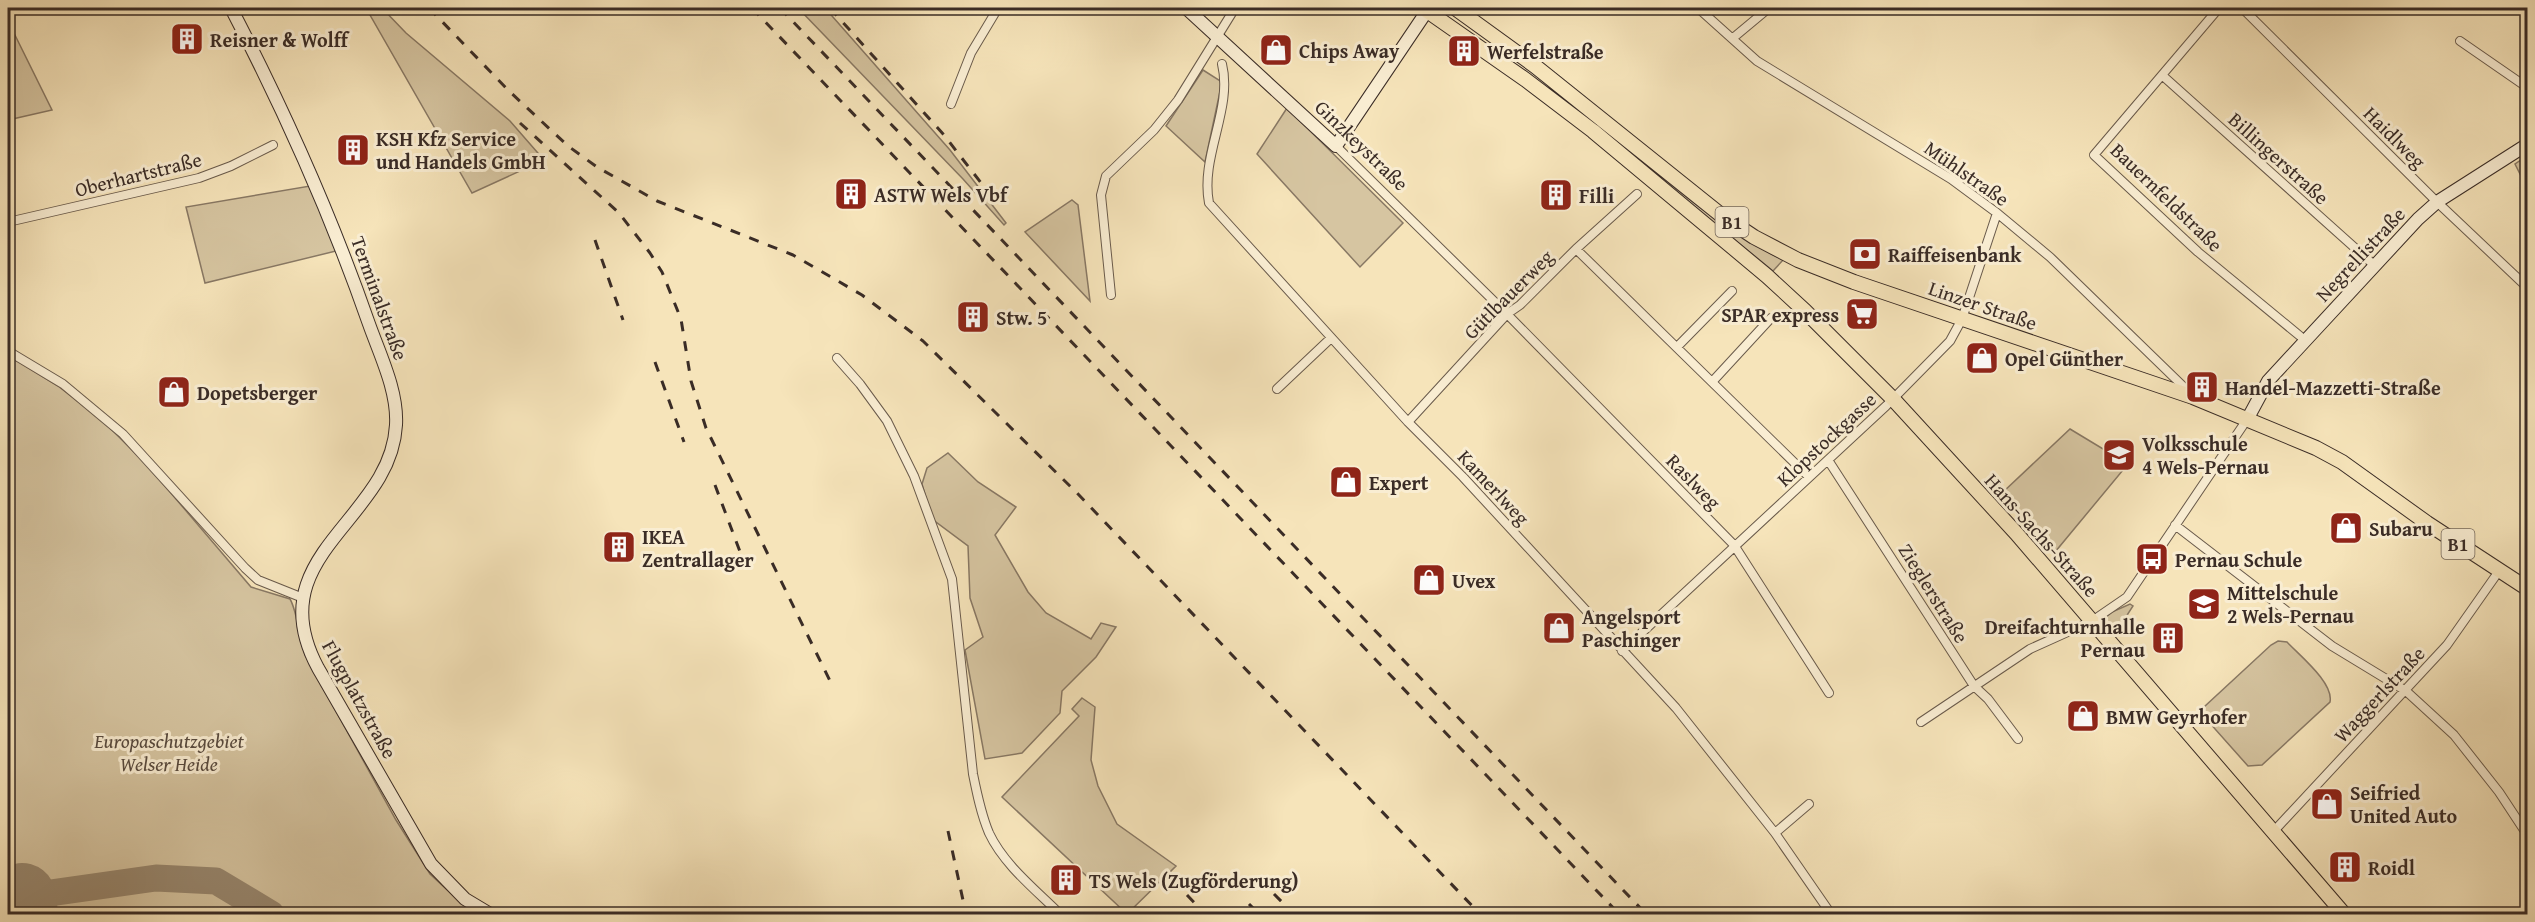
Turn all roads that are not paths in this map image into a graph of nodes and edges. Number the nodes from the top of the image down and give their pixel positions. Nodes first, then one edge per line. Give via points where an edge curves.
1 (231, 8) edge
2 (999, 8) edge
3 (1186, 8) edge
4 (1235, 8) edge
5 (1426, 8) edge
6 (1455, 8) edge
7 (1698, 8) edge
8 (1769, 8) edge
9 (2219, 8) edge
10 (2242, 8) edge
11 (1217, 36) junction
12 (1733, 38) junction
13 (2460, 40) dead end
14 (1222, 64) dead end
15 (2163, 76) junction
16 (2528, 88) edge
17 (951, 104) dead end
18 (2528, 144) edge
19 (273, 145) dead end
20 (1336, 146) junction
21 (1637, 194) dead end
22 (2437, 202) junction
23 (1997, 213) junction
24 (8, 222) edge
25 (1576, 249) junction
26 (2374, 265) junction
27 (2528, 288) edge
28 (1732, 291) dead end
29 (1111, 295) dead end
30 (1507, 314) junction
31 (1771, 318) dead end
32 (1962, 319) junction
33 (1331, 338) junction
34 (2306, 341) junction
35 (1677, 347) junction
36 (8, 351) edge
37 (837, 358) dead end
38 (1712, 381) junction
39 (1278, 389) dead end
40 (2193, 397) junction
41 (1893, 399) junction
42 (2248, 418) junction
43 (1408, 422) junction
44 (1828, 460) junction
45 (1809, 477) junction
46 (2175, 525) junction
47 (1734, 545) junction
48 (2499, 572) junction
49 (2528, 589) edge
50 (303, 598) junction
51 (2092, 621) junction
52 (1622, 651) junction
53 (1974, 686) junction
54 (2406, 691) junction
55 (1829, 693) dead end
56 (1921, 722) dead end
57 (2018, 739) dead end
58 (1809, 804) dead end
59 (2274, 831) junction
60 (1775, 832) junction
61 (2528, 836) edge
62 (490, 915) edge
63 (1060, 915) edge
64 (1831, 915) edge
65 (2344, 915) edge

1 - 50 street, Terminalstraße via 327,213 394,402 396,424 386,464 375,485 312,570
2 - 17 street via 971,53
3 - 11 street, Ginzkeystraße
4 - 11 street
5 - 20 street
5 - 41 main road, Hans-Sachs-Straße / B1 via 1593,131 1767,276
6 - 32 main road, Linzer Straße / B1 via 1754,237 1798,260
7 - 12 street, Mühlstraße
8 - 12 street
9 - 15 street, Bauernfeldstraße
10 - 22 street, Haidlweg
11 - 20 street, Ginzkeystraße
11 - 29 street via 1164,118 1106,176 1101,195
12 - 23 street, Mühlstraße via 1757,61 1951,179
13 - 16 street
14 - 33 street, Kamerlweg via 1226,81 1209,167 1209,203
15 - 26 street, Billingerstraße
15 - 34 street, Bauernfeldstraße via 2094,154 2198,252
18 - 22 street, Negrellistraße
19 - 24 street, Oberhartstraße via 199,178
20 - 30 street, Ginzkeystraße
21 - 25 street, Gütlbauerweg
22 - 26 street, Negrellistraße
22 - 27 street, Haidlweg
23 - 32 street, Klopstockgasse
23 - 40 street, Mühlstraße via 2050,256
25 - 30 street, Gütlbauerweg
25 - 35 street
26 - 34 street, Negrellistraße
28 - 35 street
30 - 43 street, Gütlbauerweg
30 - 47 street, Raslweg
31 - 38 street
32 - 40 main road, Linzer Straße / B1
32 - 41 street, Klopstockgasse via 1950,342
33 - 39 street
33 - 43 street, Kamerlweg
34 - 42 street, Negrellistraße via 2268,381
35 - 38 street
36 - 50 street via 63,384 123,434 258,580
37 - 63 street via 887,421 914,476 952,579 973,774 990,835 1015,869
38 - 45 street
40 - 42 main road, Linzer Straße / B1
41 - 44 street, Klopstockgasse
41 - 51 main road, Hans-Sachs-Straße
42 - 46 street
42 - 48 main road, Linzer Straße / B1 via 2342,462
43 - 52 street, Kamerlweg
44 - 45 street, Klopstockgasse
44 - 53 street, Zieglerstraße
45 - 47 street, Klopstockgasse
46 - 51 street via 2127,597
46 - 54 street via 2332,646
47 - 52 street, Klopstockgasse
47 - 55 street, Raslweg
48 - 49 main road, Linzer Straße / B1
48 - 54 street, Waggerlstraße via 2447,645
50 - 62 street, Flugplatzstraße via 303,630 312,657 418,844 447,882
51 - 53 street via 2030,649
51 - 59 main road, Hans-Sachs-Straße
52 - 60 street, Kamerlweg via 1695,731
53 - 56 street
53 - 57 street, Zieglerstraße
54 - 59 street, Waggerlstraße
54 - 61 street via 2454,735
58 - 60 street
59 - 65 main road, Hans-Sachs-Straße
60 - 64 street, Kamerlweg

